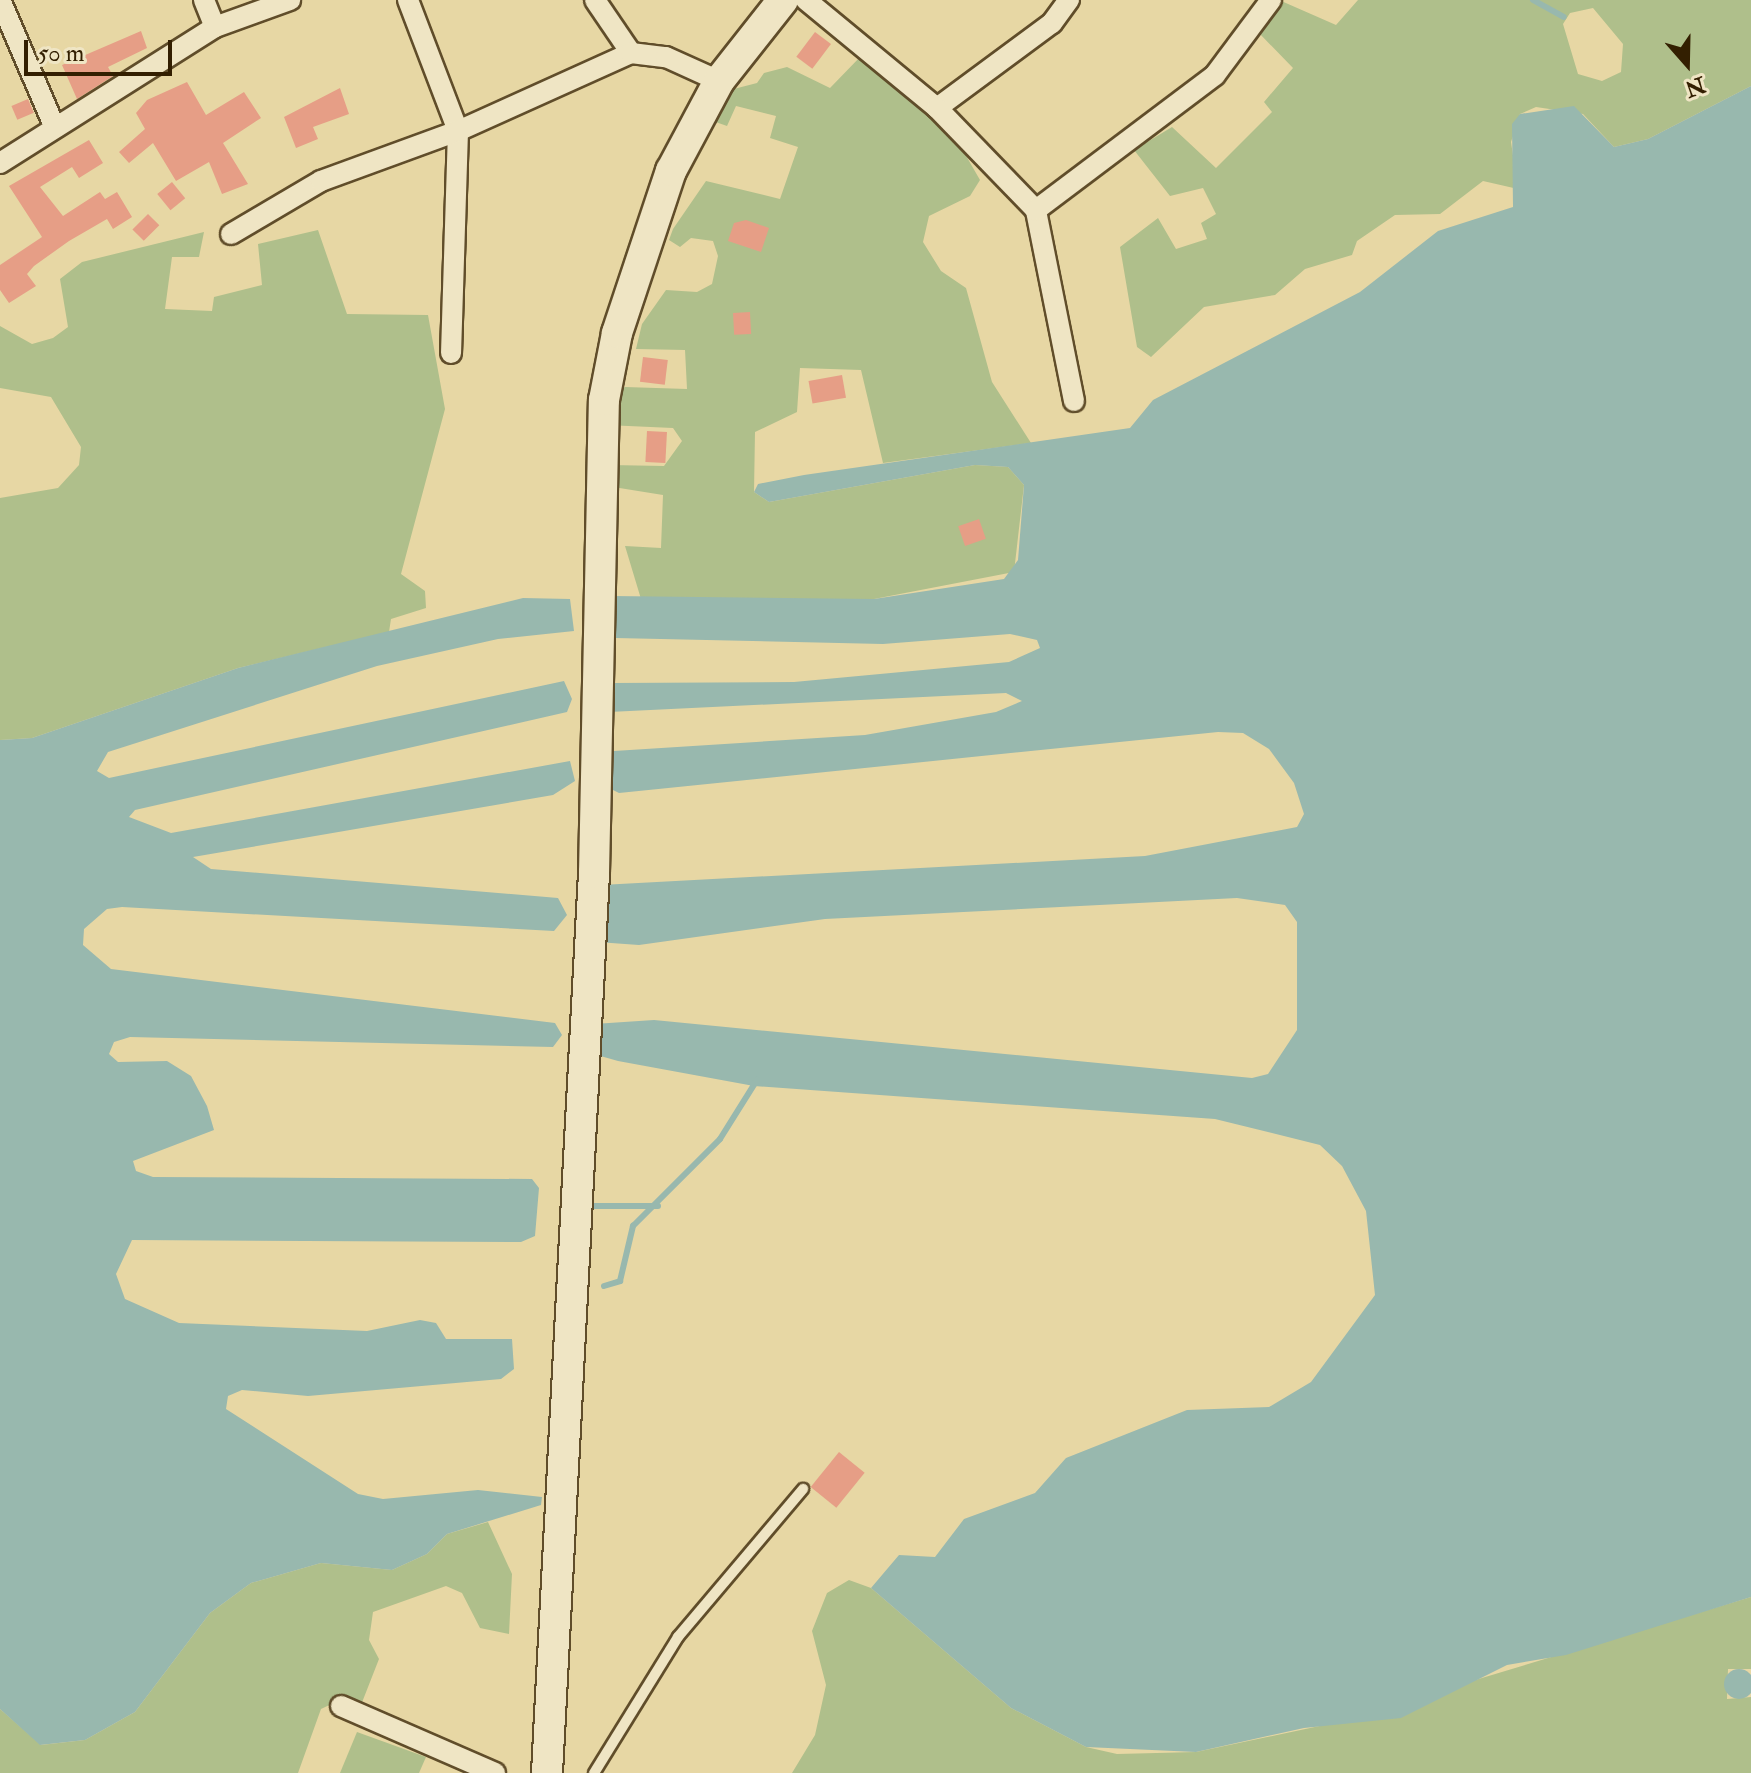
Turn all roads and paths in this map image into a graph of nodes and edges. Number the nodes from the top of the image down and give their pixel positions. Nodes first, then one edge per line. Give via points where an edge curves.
1 (0, 0) edge
2 (204, 0) edge
3 (290, 0) edge
4 (408, 0) edge
5 (595, 0) edge
6 (783, 0) edge
7 (806, 0) edge
8 (1069, 0) edge
9 (1271, 0) edge
10 (215, 27) junction
11 (631, 53) junction
12 (719, 81) junction
13 (937, 108) junction
14 (55, 128) junction
15 (458, 131) junction
16 (0, 163) edge
17 (1036, 210) junction
18 (231, 234) dead end
19 (451, 353) dead end
20 (1074, 401) dead end
21 (803, 1489) dead end
22 (341, 1706) dead end
23 (495, 1773) edge
24 (547, 1773) edge
25 (594, 1773) edge

1 - 14 street
2 - 10 street
3 - 10 street
4 - 15 street
5 - 11 street
6 - 12 street
7 - 13 street
8 - 13 street via 1052,23
9 - 17 street via 1215,75
10 - 14 street
11 - 12 street via 666,57
11 - 15 street
12 - 24 street via 671,171 617,333 604,400 594,873
13 - 17 street
14 - 16 street
15 - 18 street via 321,181
15 - 19 street
17 - 20 street
21 - 25 lane via 678,1637
22 - 23 street

